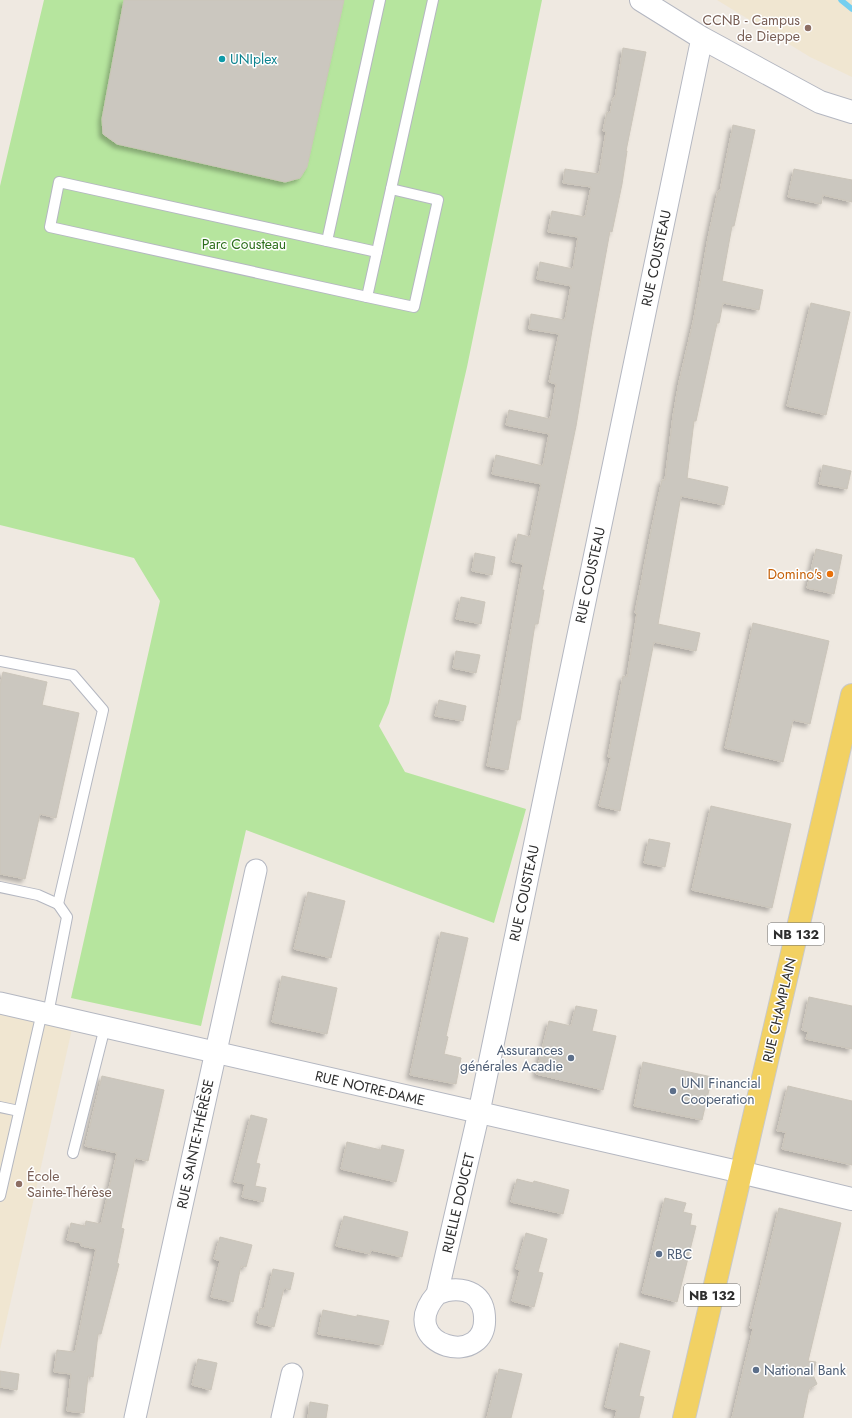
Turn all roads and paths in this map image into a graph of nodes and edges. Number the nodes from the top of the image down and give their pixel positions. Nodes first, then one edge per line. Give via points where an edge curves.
1 (380, 0) edge
2 (433, 0) edge
3 (641, 0) edge
4 (702, 38) junction
5 (852, 112) edge
6 (391, 189) junction
7 (327, 241) junction
8 (377, 252) junction
9 (367, 297) junction
10 (0, 661) edge
11 (852, 695) edge
12 (256, 870) dead end
13 (0, 887) edge
14 (58, 904) junction
15 (0, 1003) edge
16 (45, 1013) junction
17 (105, 1027) junction
18 (216, 1052) junction
19 (0, 1107) edge
20 (19, 1111) junction
21 (479, 1112) junction
22 (73, 1153) dead end
23 (740, 1172) junction
24 (0, 1196) edge
25 (852, 1199) edge
26 (437, 1294) dead end
27 (292, 1374) dead end
28 (135, 1418) edge
29 (282, 1418) edge
30 (684, 1418) edge

1 - 7 lane
2 - 6 lane
3 - 4 street
4 - 5 street via 820,102
4 - 21 street, RUE COUSTEAU
6 - 8 lane
6 - 9 lane via 438,200 414,307
7 - 8 lane
7 - 9 lane via 59,182 50,227
8 - 9 lane
10 - 14 lane via 73,675 103,710
11 - 23 main road, RUE CHAMPLAIN / NB 132
12 - 18 street, RUE SAINTE-THÉRÈSE
13 - 14 lane via 38,895
14 - 16 lane via 67,917
15 - 16 street, RUE NOTRE-DAME
16 - 17 street, RUE NOTRE-DAME
16 - 20 lane
17 - 18 street, RUE NOTRE-DAME
17 - 22 lane
18 - 21 street, RUE NOTRE-DAME
18 - 28 street, RUE SAINTE-THÉRÈSE
19 - 20 lane
20 - 24 lane
21 - 23 street, RUE NOTRE-DAME
21 - 26 street, RUELLE DOUCET
23 - 25 street
23 - 30 main road, RUE CHAMPLAIN / NB 132
27 - 29 street

